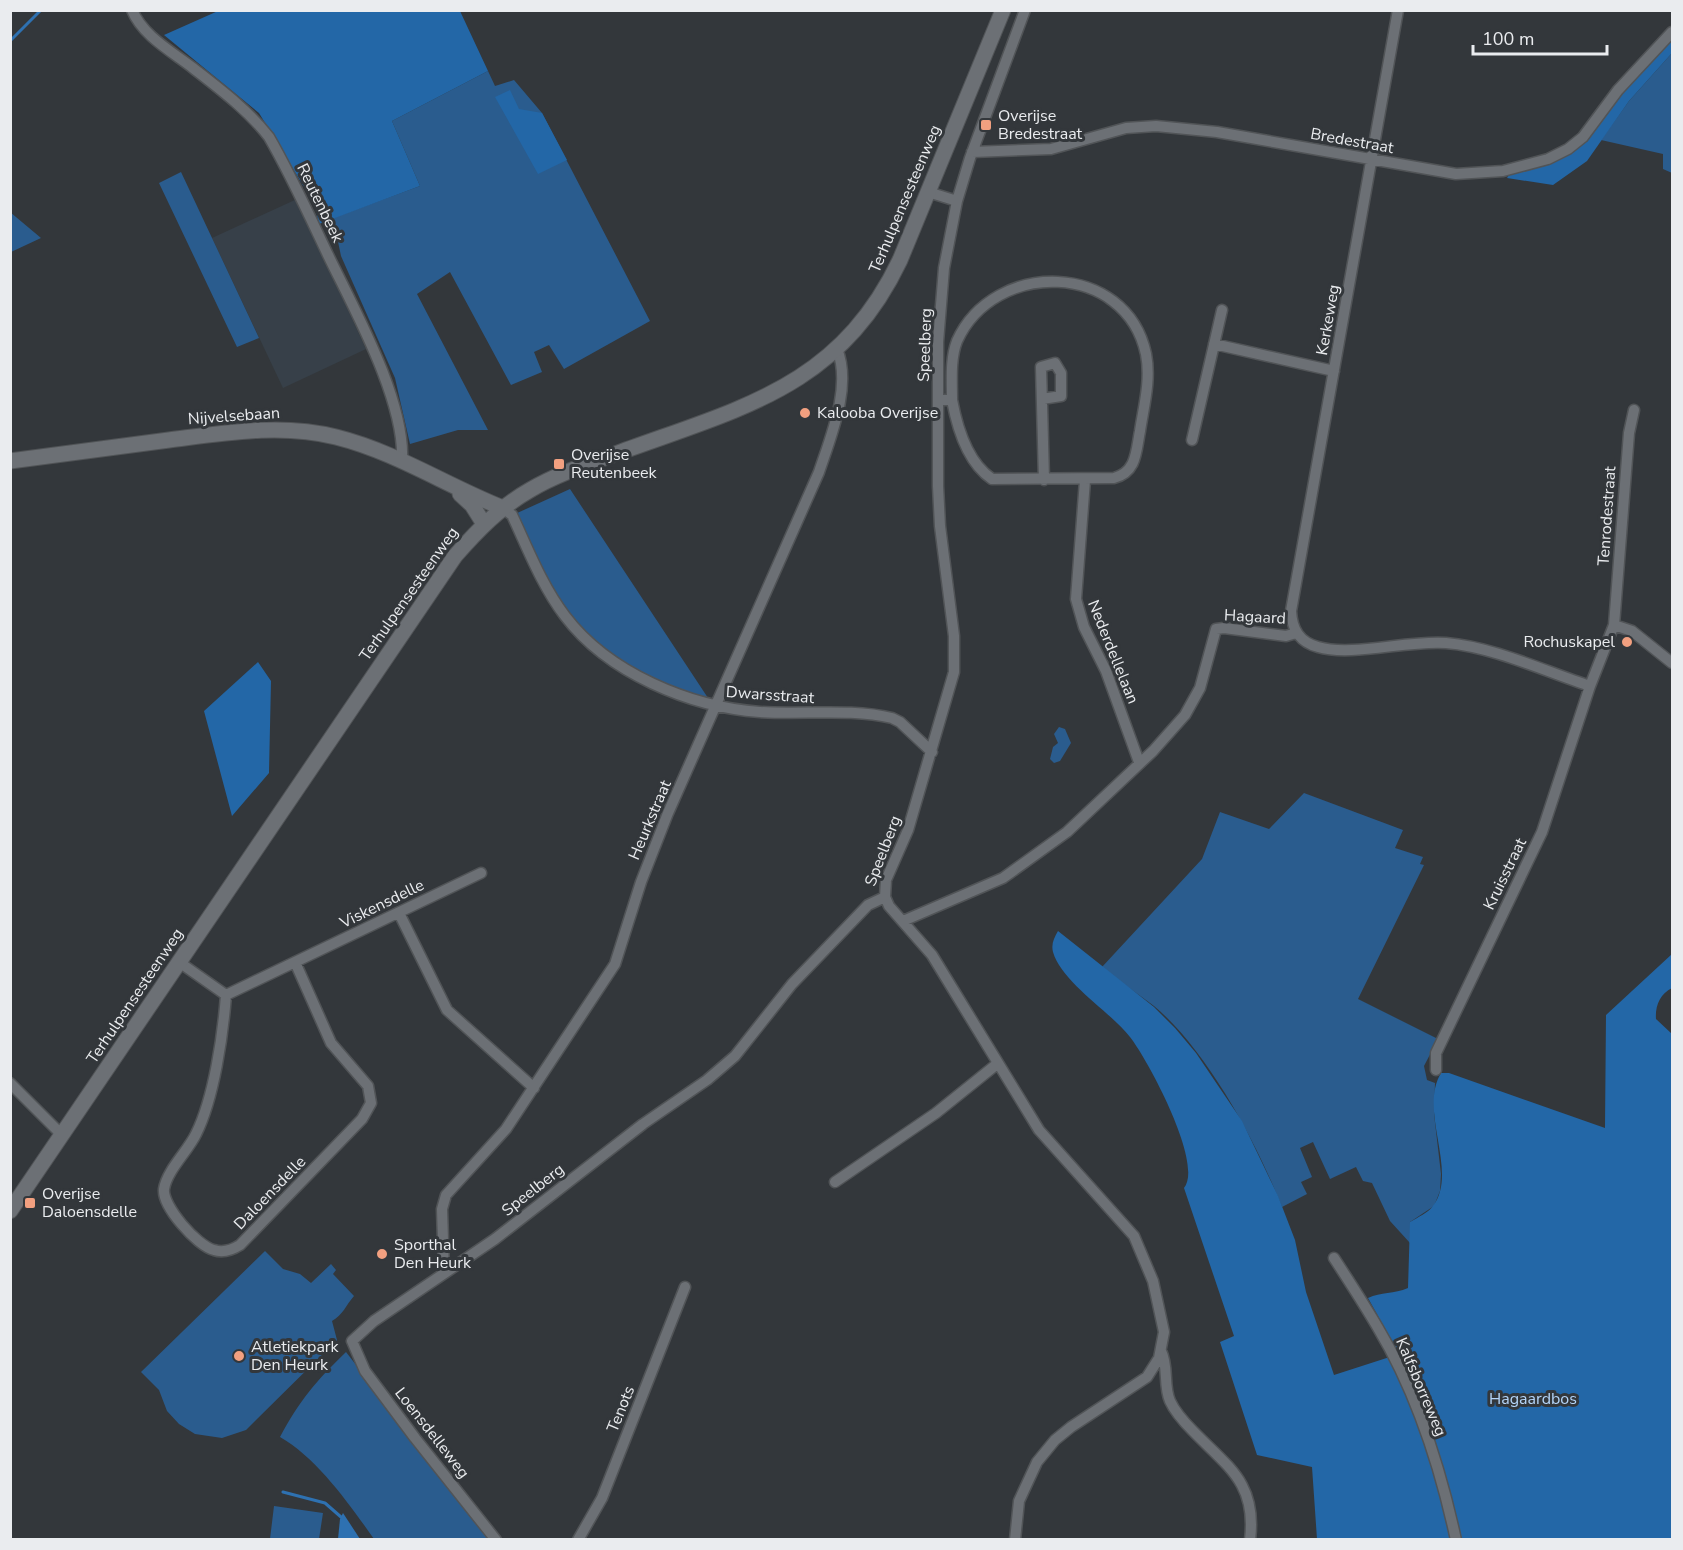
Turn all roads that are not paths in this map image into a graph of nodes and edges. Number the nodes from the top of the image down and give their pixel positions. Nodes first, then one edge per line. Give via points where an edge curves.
1 (132, 10) edge
2 (1003, 10) edge
3 (1025, 10) edge
4 (1398, 10) edge
5 (1672, 32) edge
6 (972, 152) junction
7 (1372, 160) junction
8 (928, 192) junction
9 (957, 201) junction
10 (1222, 310) dead end
11 (1214, 344) junction
12 (837, 349) junction
13 (1334, 371) junction
14 (938, 385) junction
15 (952, 385) junction
16 (1042, 399) dead end
17 (938, 400) junction
18 (952, 400) junction
19 (1634, 410) dead end
20 (1192, 440) dead end
21 (402, 460) junction
22 (10, 461) edge
23 (1044, 480) junction
24 (1086, 480) junction
25 (450, 486) junction
26 (503, 508) junction
27 (484, 524) junction
28 (1614, 624) junction
29 (1296, 633) junction
30 (1672, 663) edge
31 (1590, 686) junction
32 (716, 706) junction
33 (932, 752) junction
34 (1139, 762) junction
35 (481, 873) dead end
36 (885, 897) junction
37 (399, 913) junction
38 (903, 921) junction
39 (179, 962) junction
40 (295, 962) junction
41 (226, 995) junction
42 (997, 1064) junction
43 (1436, 1070) dead end
44 (10, 1083) edge
45 (534, 1088) junction
46 (63, 1135) junction
47 (836, 1182) dead end
48 (10, 1211) edge
49 (1334, 1258) dead end
50 (444, 1272) junction
51 (685, 1287) dead end
52 (352, 1341) joint
53 (1161, 1351) junction
54 (496, 1539) edge
55 (578, 1539) edge
56 (1015, 1539) edge
57 (1250, 1539) edge
58 (1456, 1539) edge

1 - 21 street, Reutenbeek via 153,37 253,116 269,137 343,285 384,379 400,433
2 - 8 main road, Terhulpensesteenweg
3 - 6 street, Speelberg
4 - 7 street, Kerkeweg
5 - 7 street, Bredestraat via 1618,90 1583,137 1548,159 1476,174 1436,172
6 - 7 street, Bredestraat via 1051,148 1126,128 1156,126 1217,132
6 - 9 street, Speelberg
7 - 13 street, Kerkeweg
8 - 9 street
8 - 12 main road, Terhulpensesteenweg via 881,297
9 - 14 street, Speelberg via 944,268
10 - 11 street
11 - 13 street
11 - 20 street
12 - 26 main road, Terhulpensesteenweg via 799,380 773,394 572,470
12 - 32 street, Heurkstraat via 842,379 819,472
13 - 29 street, Kerkeweg via 1291,610
14 - 15 street
14 - 17 street, Speelberg
15 - 18 street
15 - 24 street via 957,340 976,314 1004,293 1020,285 1057,280 1098,292 1116,305 1138,335 1148,368 1146,398 1131,469 1124,476
16 - 23 street
17 - 18 street
17 - 33 street, Speelberg via 940,526 955,654 950,690
18 - 23 street via 961,431 984,474 1001,481
19 - 28 street, Tenrodestraat
21 - 22 main road, Nijvelsebaan via 333,436 275,429
21 - 25 main road, Nijvelsebaan
23 - 24 street
24 - 34 street, Nederdellelaan via 1076,599
25 - 26 main road, Nijvelsebaan
25 - 27 main road, Nijvelsebaan via 472,505
26 - 27 main road, Terhulpensesteenweg
26 - 32 street, Dwarsstraat via 512,515 548,591 581,635 635,673
27 - 39 main road, Terhulpensesteenweg via 448,566
28 - 30 street via 1632,631
28 - 31 street
29 - 31 street, Hagaard via 1305,642 1334,650 1424,642 1466,646
29 - 34 street, Hagaard via 1286,636 1216,629 1206,673 1192,703 1176,726
31 - 43 street, Kruisstraat via 1542,832 1436,1053
32 - 33 street, Dwarsstraat via 760,712 883,716 900,722
32 - 45 street, Heurkstraat via 641,882 615,964
33 - 36 street, Speelberg via 908,830 886,880
34 - 38 street, Hagaard via 1067,832 1017,869
35 - 37 street, Viskensdelle
36 - 38 street
36 - 50 street, Speelberg via 868,905 792,984 735,1056 707,1080 643,1124 495,1239
37 - 40 street, Viskensdelle
37 - 45 street via 447,1010
38 - 42 street via 932,955
39 - 41 street
39 - 46 main road, Terhulpensesteenweg
40 - 41 street
40 - 41 street, Daloensdelle via 331,1043 368,1086 371,1103 362,1119 240,1245 224,1251 205,1246 170,1210 164,1196 167,1180 205,1115
42 - 47 street via 936,1113
42 - 53 street via 1039,1130 1134,1236 1158,1298 1164,1332
44 - 46 street
45 - 50 street, Heurkstraat via 497,1141 444,1199
46 - 48 main road, Terhulpensesteenweg
49 - 58 street, Kalfsborreweg via 1379,1329 1424,1425
50 - 52 street, Speelberg via 362,1329
51 - 55 street, Tenots via 602,1498
52 - 54 street, Loensdelleweg via 365,1371
53 - 56 street via 1147,1377 1071,1427 1042,1455 1019,1501
53 - 57 street via 1170,1401 1185,1423 1238,1476 1249,1498

